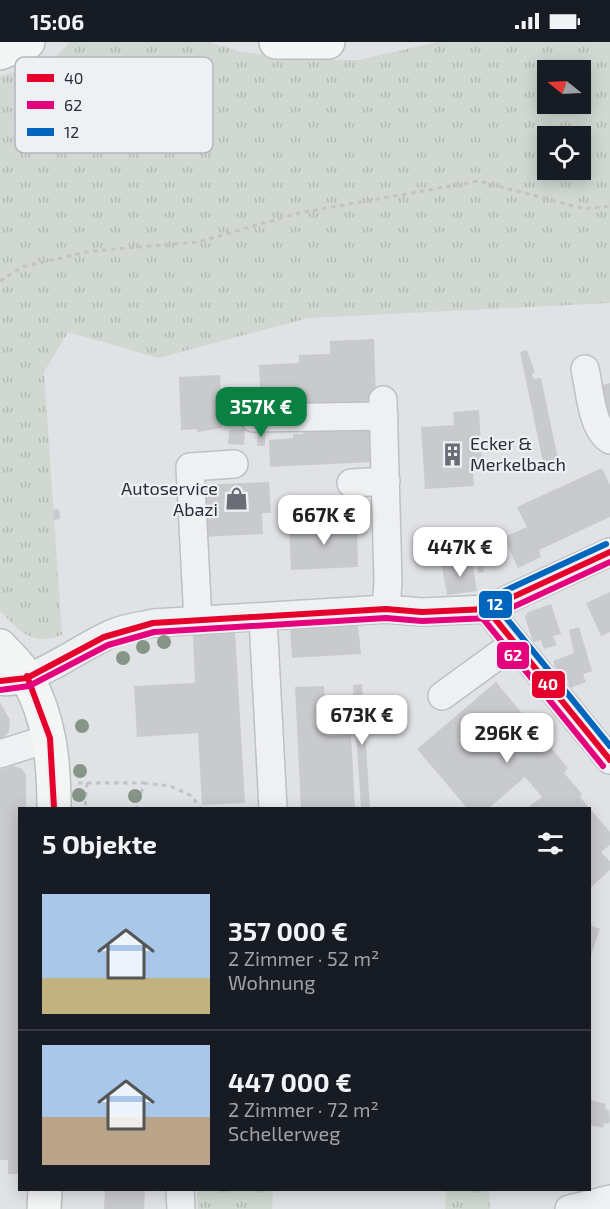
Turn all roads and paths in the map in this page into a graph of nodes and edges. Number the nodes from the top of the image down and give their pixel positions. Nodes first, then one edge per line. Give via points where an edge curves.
1 (28, 42) edge
2 (276, 42) edge
3 (328, 42) edge
4 (0, 53) edge
5 (610, 206) edge
6 (0, 281) edge
7 (585, 369) dead end
8 (254, 418) dead end
9 (610, 440) edge
10 (234, 464) dead end
11 (386, 481) junction
12 (351, 483) dead end
13 (610, 552) edge
14 (386, 609) junction
15 (487, 609) junction
16 (263, 618) junction
17 (198, 621) junction
18 (515, 644) junction
19 (0, 646) edge
20 (13, 679) edge
21 (442, 696) dead end
22 (50, 738) junction
23 (0, 754) edge
24 (610, 760) edge
25 (87, 783) dead end
26 (144, 783) junction
27 (54, 807) edge
28 (137, 807) edge
29 (199, 807) edge
30 (273, 807) edge
31 (45, 1191) edge
32 (180, 1191) edge
33 (610, 1199) edge
34 (44, 1209) edge
35 (181, 1209) edge
36 (569, 1209) edge

1 - 4 main road
2 - 3 main road
5 - 6 path via 585,209 479,181 299,213 198,242 93,251 22,267
7 - 9 street via 597,424 602,435
8 - 11 street via 384,408
10 - 17 street via 190,467
11 - 12 street
11 - 14 street
13 - 15 street
14 - 15 street
14 - 16 street
15 - 18 street
16 - 17 street
16 - 30 street
17 - 20 street via 153,623 117,631 56,665
18 - 21 street
18 - 24 street
19 - 20 main road
20 - 22 main road
22 - 23 street
22 - 27 main road
25 - 26 path
26 - 28 path
26 - 29 path via 170,786 192,796
31 - 34 main road
32 - 35 street
33 - 36 street

